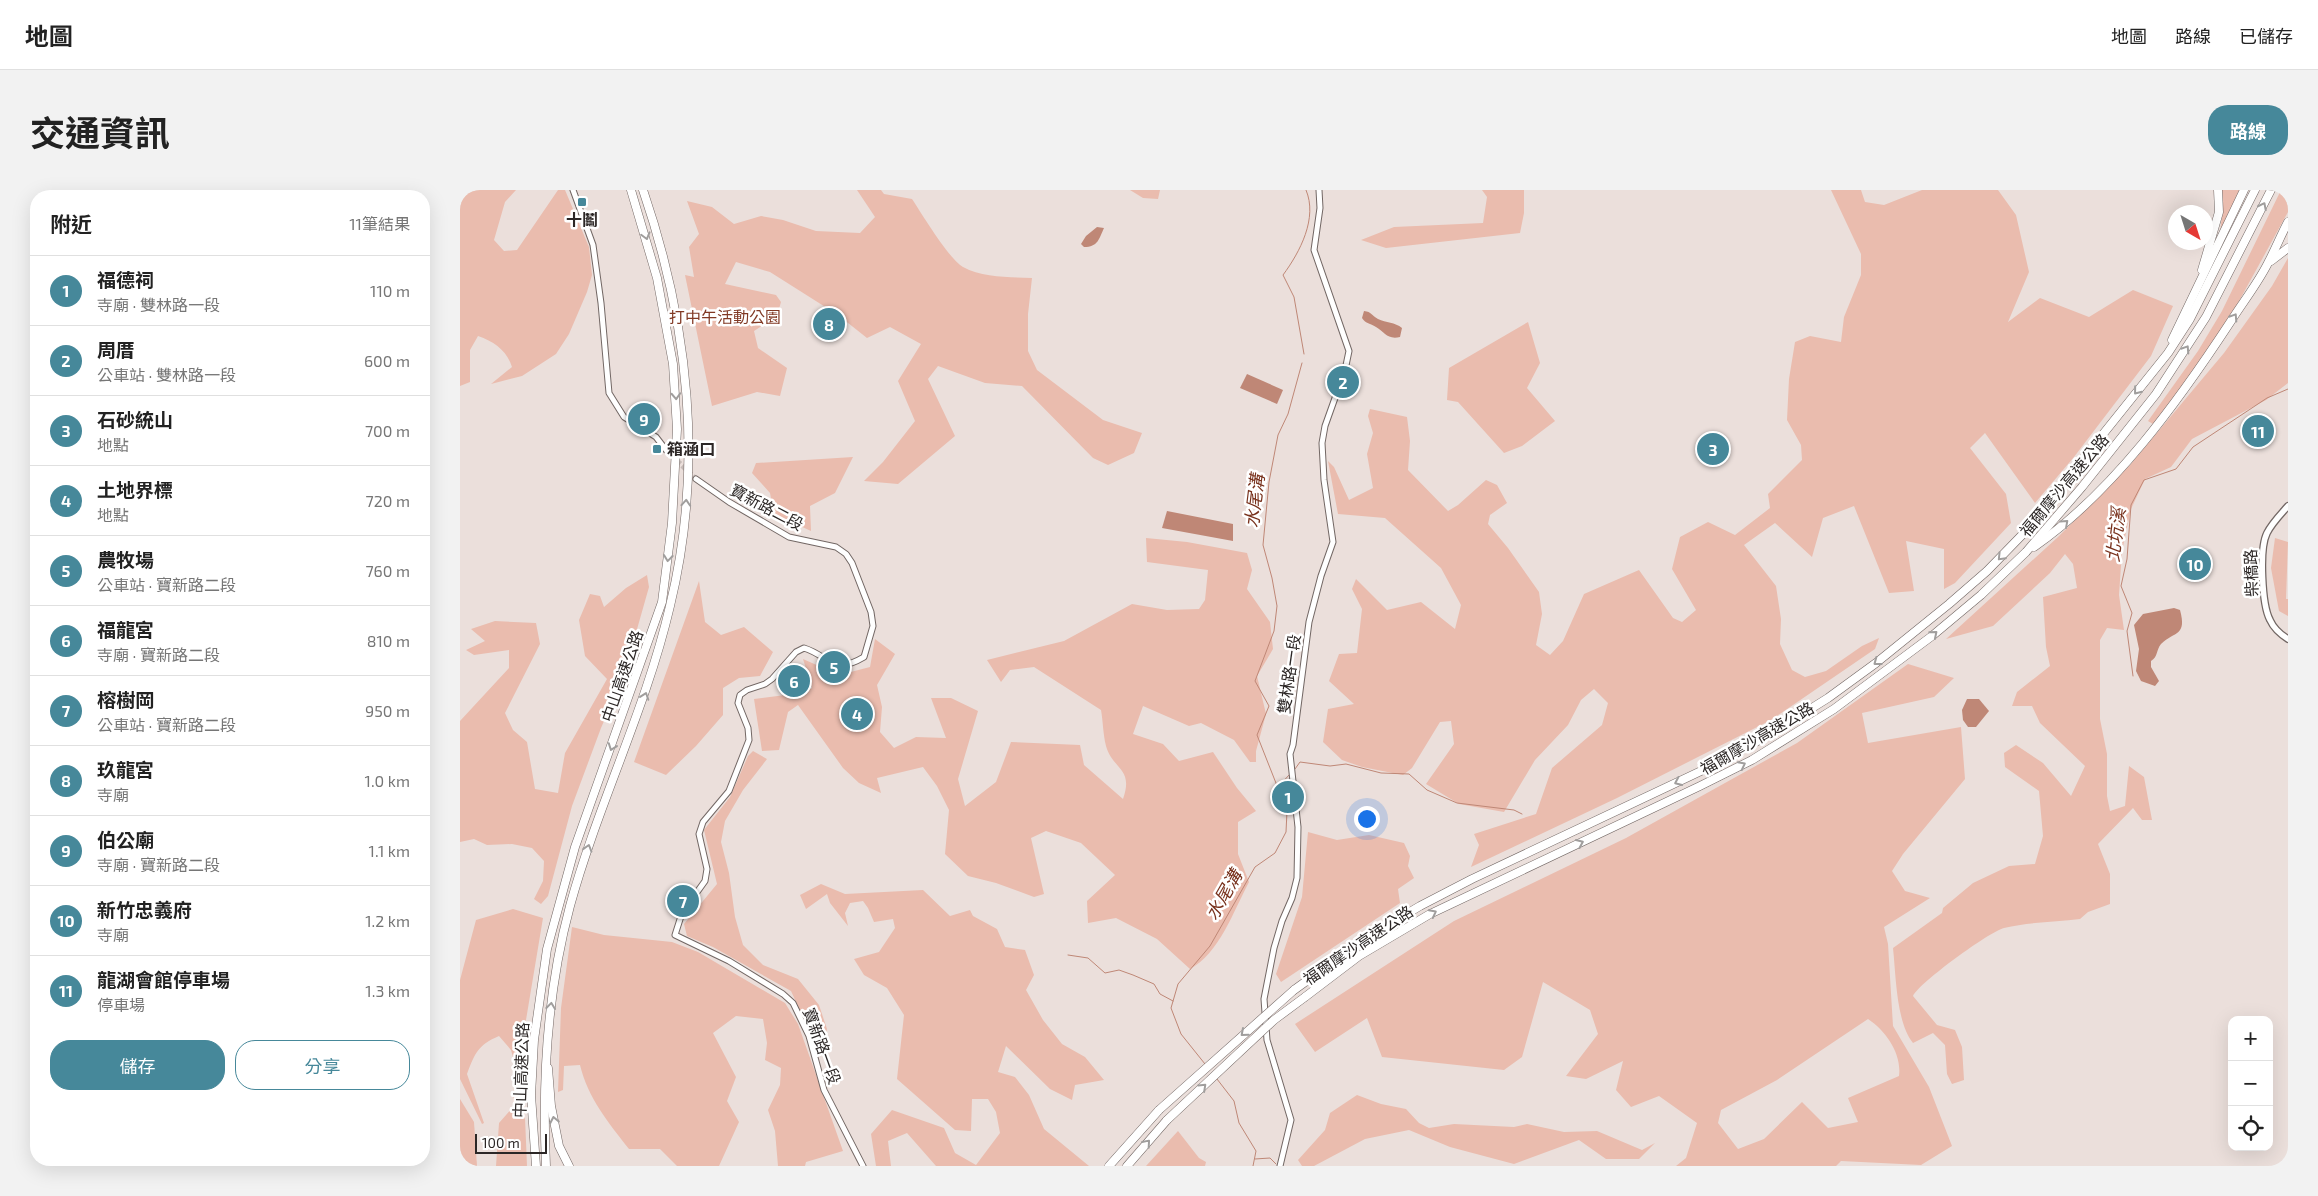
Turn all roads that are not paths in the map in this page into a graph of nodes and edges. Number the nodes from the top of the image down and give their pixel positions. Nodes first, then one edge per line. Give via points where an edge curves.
1 (573, 190) edge
2 (631, 190) edge
3 (642, 190) edge
4 (1319, 190) edge
5 (2218, 190) edge
6 (2244, 190) edge
7 (2254, 190) edge
8 (2271, 190) edge
9 (2288, 222) edge
10 (2288, 248) edge
11 (2268, 264) junction
12 (2198, 287) junction
13 (2168, 353) junction
14 (666, 450) tunnel mouth
15 (696, 479) tunnel mouth
16 (2288, 506) edge
17 (2026, 552) junction
18 (2288, 639) edge
19 (675, 935) joint
20 (546, 1054) junction
21 (536, 1166) edge
22 (546, 1166) edge
23 (569, 1166) edge
24 (863, 1166) edge
25 (1108, 1166) edge
26 (1127, 1166) edge
27 (1280, 1166) edge

1 - 14 street via 593,246 609,393 624,417 656,437
2 -> 21 highway, 中山高速公路 via 657,278 673,364 677,429 672,522 662,602 576,847 548,949 534,1040 531,1095
20 -> 3 highway, 中山高速公路 via 556,972 570,906 595,827 655,666 681,550 687,472 685,374 674,295
4 - 27 street, 雙林路一段 via 1314,250 1349,351 1322,443 1333,542 1309,622 1294,745 1290,754 1298,836 1297,878 1277,939 1264,999 1267,1040 1290,1120
5 - 12 highway via 2219,212
6 - 12 highway
7 - 13 highway, 福爾摩沙高速公路 via 2190,319
17 -> 8 highway, 福爾摩沙高速公路 via 2156,394 2206,317
9 - 11 highway
10 - 11 highway
17 -> 11 highway via 2056,532 2083,507 2136,450 2205,361
12 - 13 highway via 2172,338
13 -> 25 highway, 福爾摩沙高速公路, bridge via 2023,534 1987,571 1876,663 1804,713 1716,764 1472,879 1366,938 1294,990 1159,1110
15 - 19 street, 寶新路二段 via 789,537 836,547 846,554 871,612 873,626 864,657 855,662 835,664 804,648 796,652 772,679 740,696 738,703 749,740 729,791 703,822 699,834 707,869 705,881 682,914
16 - 18 main road, 柴橋路 via 2267,532 2263,544 2269,619 2278,633
26 -> 17 highway, 福爾摩沙高速公路, bridge via 1167,1120 1274,1020 1360,956 1430,914 1700,786 1791,737 1905,658 1981,595
19 - 24 street, 寶新路一段 via 729,961 783,994 793,1004 809,1036 824,1090
20 - 22 highway, 中山高速公路
23 -> 20 highway via 559,1146

